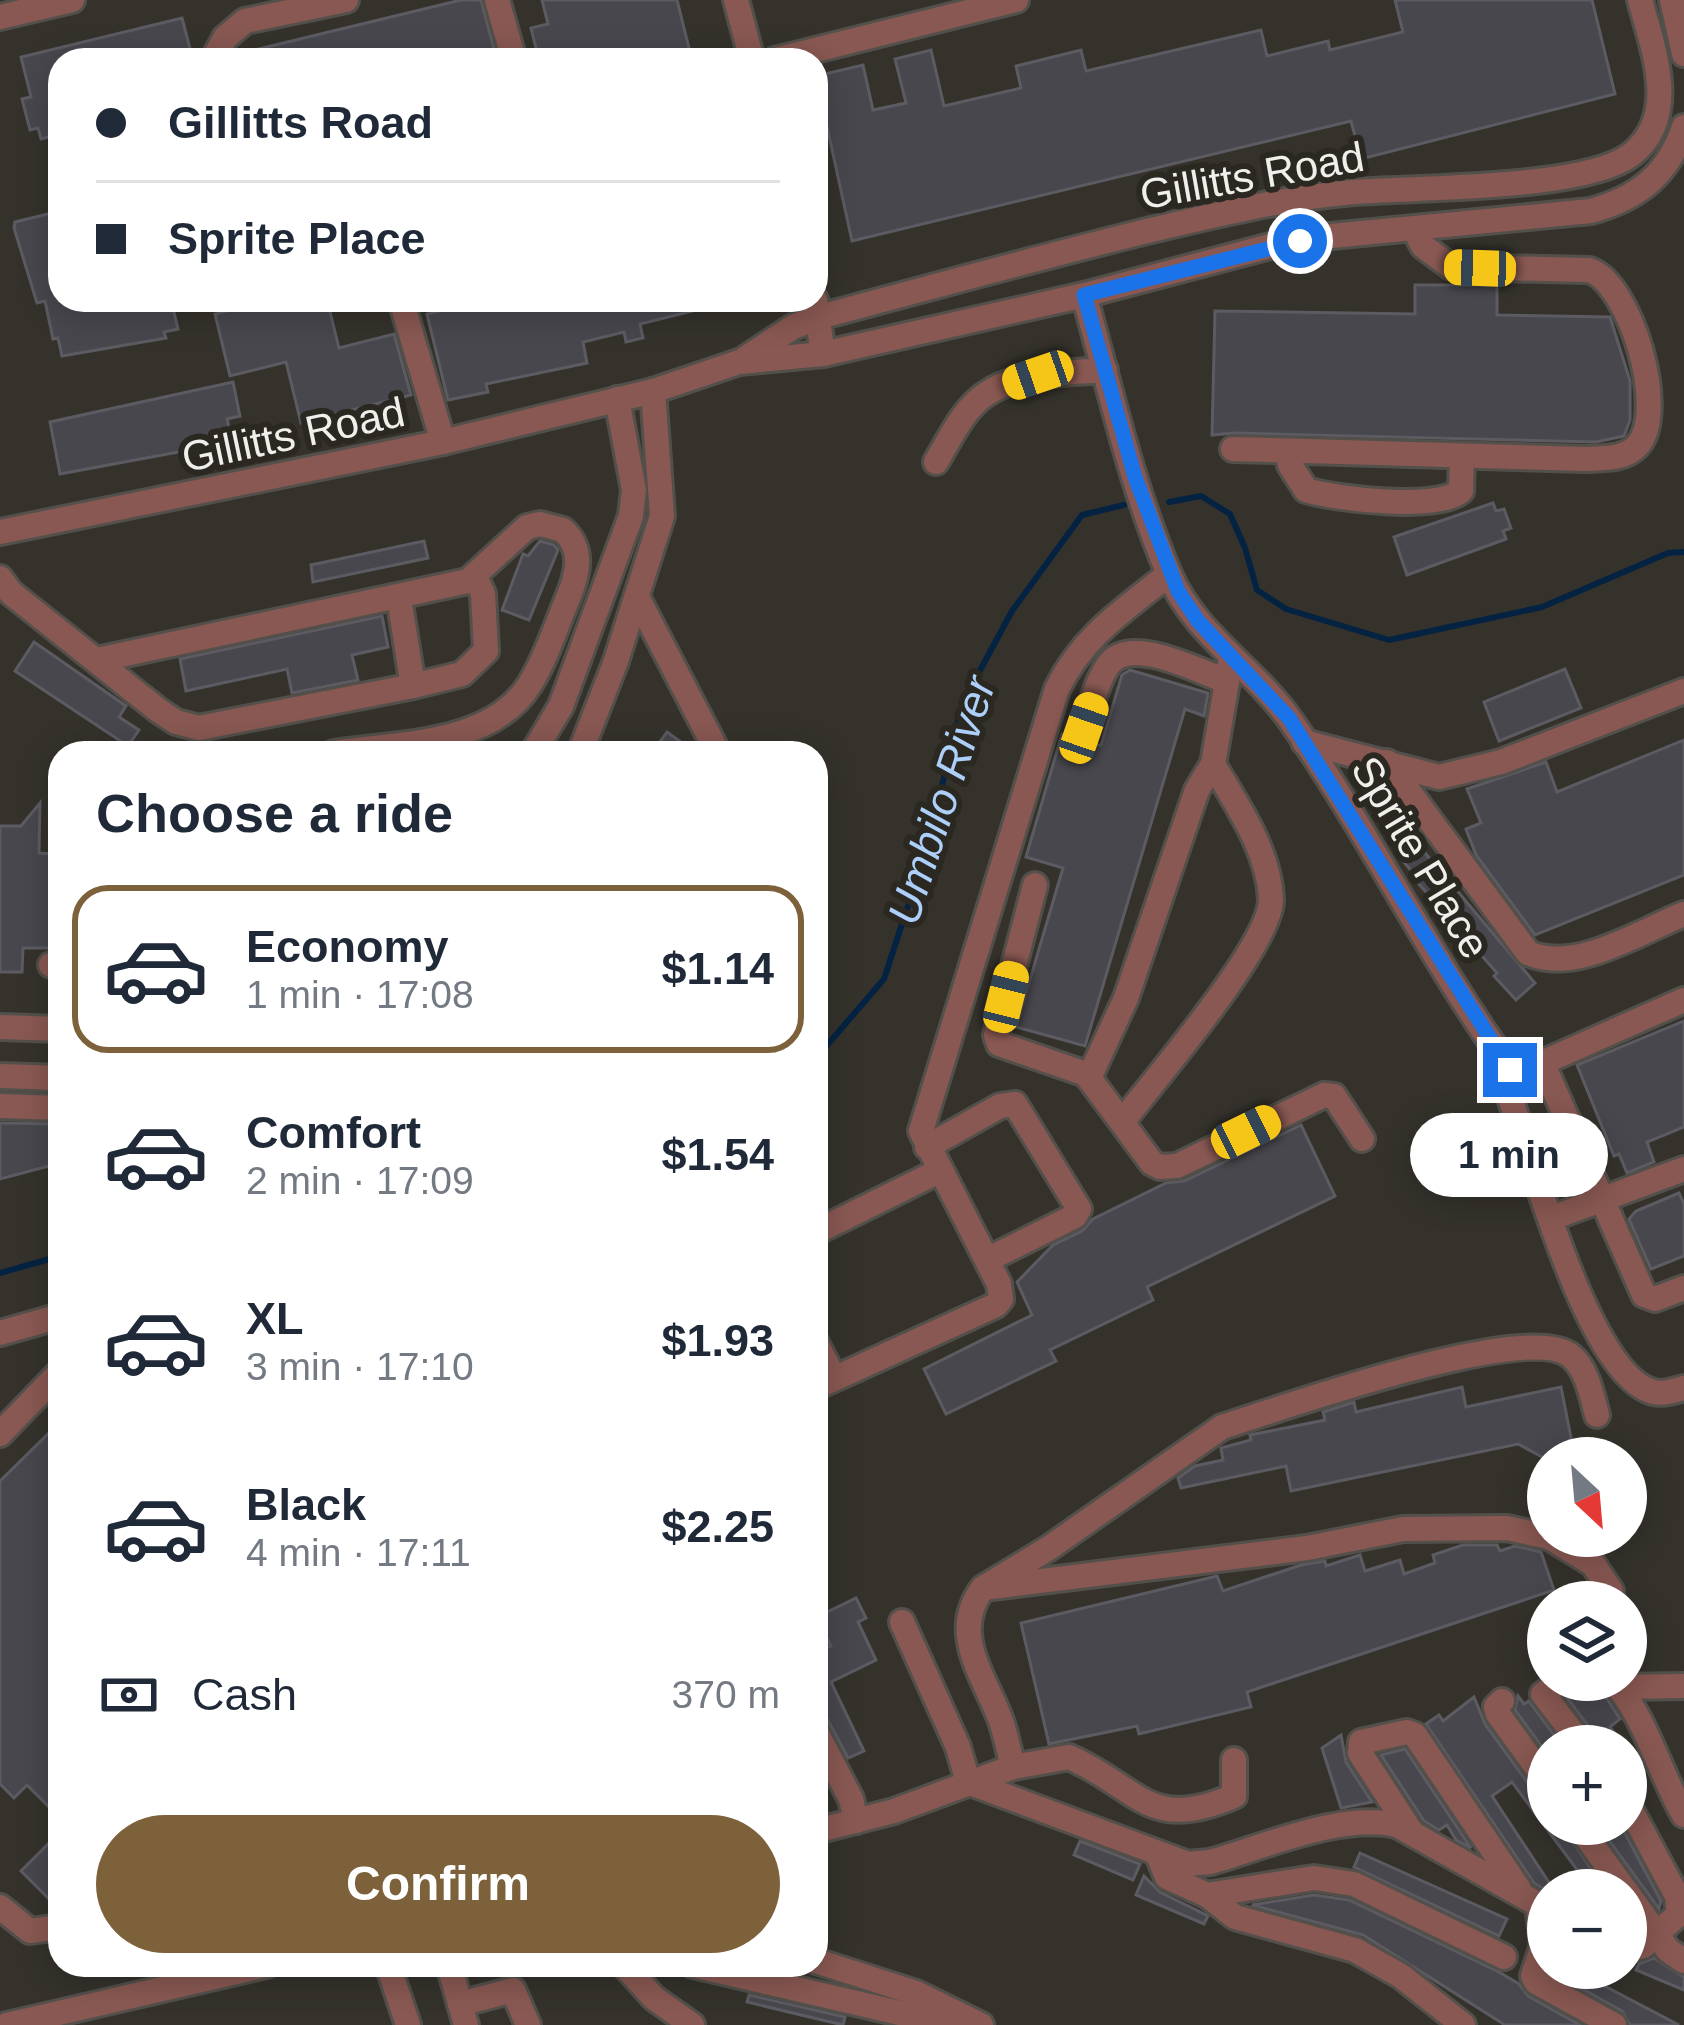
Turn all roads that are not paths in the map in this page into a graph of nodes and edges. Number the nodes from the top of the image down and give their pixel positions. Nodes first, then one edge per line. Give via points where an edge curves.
1 (72, 0) edge
2 (346, 0) edge
3 (497, 0) edge
4 (736, 0) edge
5 (1016, 0) edge
6 (1640, 0) edge
7 (1672, 0) edge
8 (0, 17) edge
9 (220, 48) edge
10 (511, 48) edge
11 (749, 48) edge
12 (823, 48) edge
13 (1684, 54) edge
14 (1684, 127) edge
15 (1414, 229) junction
16 (1084, 295) junction
17 (828, 305) edge
18 (405, 312) edge
19 (812, 312) edge
20 (818, 312) edge
21 (823, 353) junction
22 (739, 362) junction
23 (1105, 370) junction
24 (653, 391) junction
25 (617, 399) junction
26 (443, 442) junction
27 (1233, 449) dead end
28 (1288, 454) junction
29 (1462, 458) junction
30 (936, 462) dead end
31 (0, 532) edge
32 (1169, 574) junction
33 (0, 578) edge
34 (468, 581) junction
35 (637, 597) junction
36 (399, 598) junction
37 (581, 650) junction
38 (97, 660) junction
39 (616, 661) junction
40 (1228, 669) junction
41 (413, 686) junction
42 (1684, 691) edge
43 (1084, 728) dead end
44 (469, 730) junction
45 (404, 741) edge
46 (456, 741) edge
47 (540, 741) edge
48 (585, 741) edge
49 (712, 741) edge
50 (1304, 742) junction
51 (1387, 762) junction
52 (1213, 764) junction
53 (1035, 885) dead end
54 (1684, 914) edge
55 (1684, 1000) edge
56 (0, 1027) edge
57 (48, 1029) edge
58 (1542, 1062) junction
59 (0, 1076) edge
60 (1515, 1076) junction
61 (48, 1078) edge
62 (1089, 1078) junction
63 (0, 1106) edge
64 (48, 1108) edge
65 (1123, 1121) junction
66 (1363, 1139) dead end
67 (927, 1148) junction
68 (1684, 1169) edge
69 (939, 1171) junction
70 (1604, 1201) junction
71 (1552, 1218) junction
72 (828, 1226) edge
73 (987, 1260) junction
74 (1684, 1288) edge
75 (48, 1320) edge
76 (0, 1334) edge
77 (828, 1382) edge
78 (48, 1384) edge
79 (1684, 1388) edge
80 (1597, 1415) dead end
81 (0, 1434) edge
82 (1605, 1581) edge
83 (983, 1588) junction
84 (902, 1622) dead end
85 (1647, 1684) edge
86 (1684, 1686) edge
87 (1502, 1700) dead end
88 (1627, 1701) edge
89 (828, 1755) edge
90 (1527, 1755) edge
91 (1234, 1760) dead end
92 (1013, 1767) junction
93 (968, 1782) junction
94 (1684, 1815) edge
95 (856, 1821) junction
96 (828, 1828) edge
97 (1412, 1833) junction
98 (1647, 1843) edge
99 (1158, 1855) junction
100 (1527, 1891) edge
101 (1207, 1895) junction
102 (1527, 1899) edge
103 (0, 1906) edge
104 (1647, 1920) edge
105 (48, 1929) edge
106 (1658, 1935) junction
107 (1647, 1943) edge
108 (1504, 1957) dead end
109 (1684, 1961) edge
110 (828, 1965) edge
111 (167, 1977) edge
112 (392, 1977) edge
113 (452, 1977) edge
114 (634, 1977) edge
115 (733, 1977) edge
116 (1549, 1989) edge
117 (855, 2014) edge
118 (463, 2015) edge
119 (8, 2025) edge
120 (407, 2025) edge
121 (528, 2025) edge
122 (692, 2025) edge
123 (951, 2025) edge
124 (981, 2025) edge
125 (1463, 2025) edge
126 (1614, 2025) edge

1 - 8 street
2 - 9 street via 245,21
3 - 10 street
4 - 11 street
5 - 12 street
6 - 17 street, Gillitts Road via 1658,113 1649,136 1613,165 1537,181 1258,205
7 - 13 street
14 - 15 street, Gillitts Road via 1657,176 1616,204
15 - 16 street, Gillitts Road via 1270,246
15 - 29 street via 1451,267 1598,272 1639,338 1648,375 1644,436 1634,450 1584,459
16 - 21 street, Gillitts Road
16 - 23 street, Sprite Place
18 - 26 street
19 - 22 street, Gillitts Road
20 - 21 street
21 - 22 street, Gillitts Road
22 - 24 street, Gillitts Road
23 - 30 street via 1038,375 987,393
23 - 32 street, Sprite Place
24 - 25 street, Gillitts Road
24 - 35 street via 664,497
25 - 26 street, Gillitts Road
25 - 37 street via 634,490 631,516
26 - 31 street, Gillitts Road
27 - 28 street
28 - 29 street
28 - 29 street via 1306,490 1439,502 1461,491
32 - 40 street, Sprite Place
32 - 67 street via 1096,632 1057,688 921,1131
33 - 38 street
34 - 36 street
34 - 41 street via 482,588 486,651 462,674
34 - 44 street via 527,527 563,530 577,549 570,593 531,683 510,708
35 - 39 street
35 - 49 street
36 - 38 street
36 - 41 street
37 - 39 street
37 - 47 street
38 - 41 street via 176,722 199,728
39 - 48 street
40 - 43 street via 1145,652 1116,656
40 - 50 street, Sprite Place via 1273,698
40 - 52 street
42 - 51 street via 1466,772 1439,777
44 - 45 street
44 - 46 street
50 - 51 street
50 - 60 street, Sprite Place
51 - 54 street via 1528,952 1545,960 1582,955
52 - 62 street via 1196,790 1126,998
52 - 65 street via 1262,859 1270,913 1232,979
53 - 62 street via 997,1040
55 - 58 street
56 - 57 street
58 - 60 street
58 - 70 street
59 - 61 street
60 - 71 street via 1508,1092
62 - 65 street
63 - 64 street
65 - 66 street via 1146,1157 1167,1168 1324,1095 1343,1104
67 - 69 street
67 - 73 street via 1000,1106 1016,1105 1078,1208
68 - 70 street
69 - 72 street
69 - 73 street
70 - 71 street
70 - 74 street via 1644,1295
71 - 79 street via 1611,1359 1649,1391
73 - 77 street via 1002,1292 996,1305
75 - 76 street
78 - 81 street
80 - 83 street via 1581,1367 1556,1348 1442,1360 1222,1427
82 - 83 street via 1550,1537 1507,1528 1403,1528 1307,1548
83 - 92 street via 966,1626 969,1645
84 - 93 street
85 - 86 street
87 - 90 street via 1498,1714
88 - 94 street
89 - 95 street
91 - 92 street via 1234,1796 1166,1812 1069,1757
92 - 93 street
93 - 95 street
93 - 99 street
95 - 96 street
97 - 99 street via 1366,1821 1210,1862
97 - 100 street via 1360,1753 1361,1742 1415,1735
97 - 102 street
98 - 106 street via 1679,1906 1676,1921
99 - 101 street via 1167,1877
101 - 108 street via 1314,1878 1354,1884
101 - 125 street via 1235,1917 1355,1950
103 - 105 street via 30,1931
104 - 106 street
106 - 107 street
106 - 109 street
110 - 124 street
111 - 119 street
112 - 120 street
113 - 118 street
114 - 122 street
115 - 117 street
116 - 126 street
117 - 123 street
118 - 121 street via 513,1990

